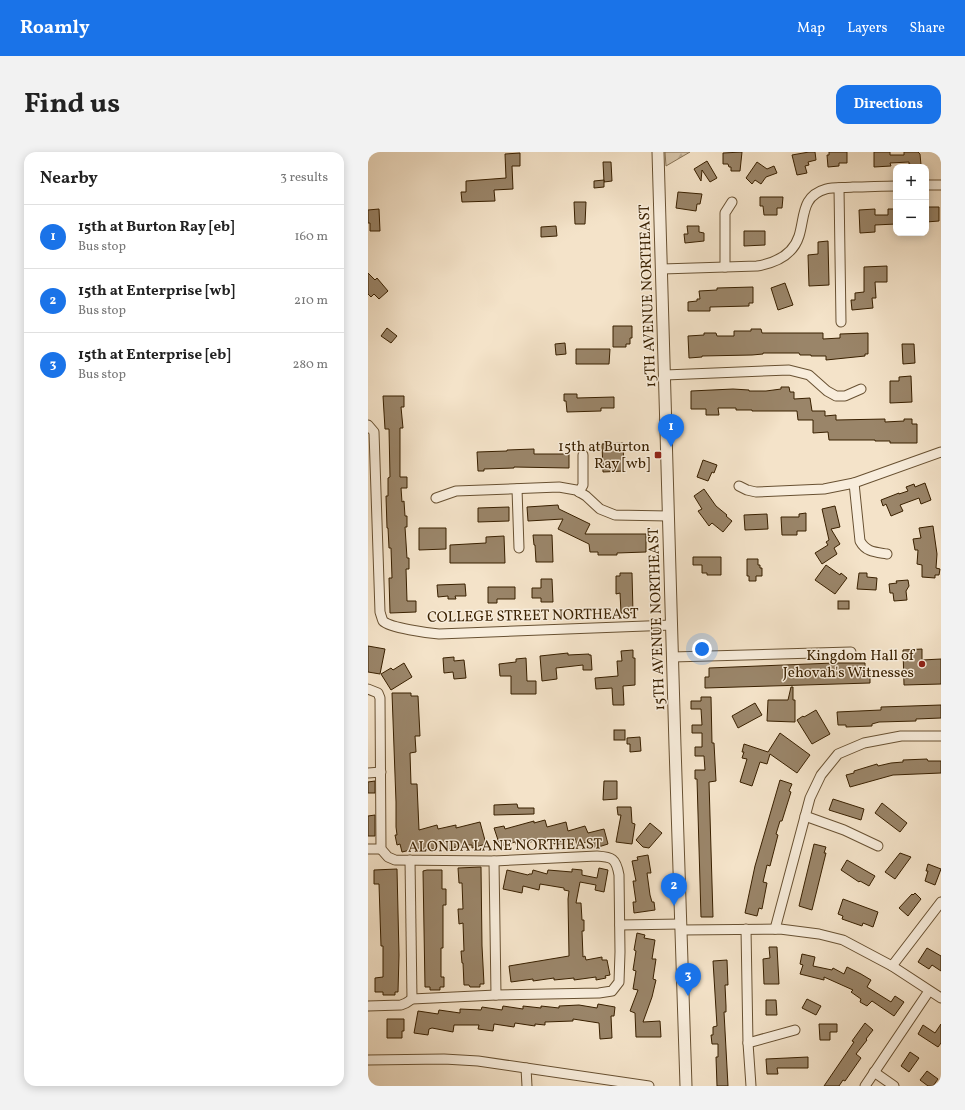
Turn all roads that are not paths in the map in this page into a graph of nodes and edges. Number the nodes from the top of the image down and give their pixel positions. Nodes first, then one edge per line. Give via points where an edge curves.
1 (658, 152) edge
2 (929, 185) edge
3 (941, 185) edge
4 (893, 186) edge
5 (839, 188) junction
6 (732, 202) dead end
7 (725, 267) junction
8 (662, 269) junction
9 (841, 322) dead end
10 (665, 375) junction
11 (861, 389) dead end
12 (368, 425) edge
13 (941, 452) edge
14 (583, 455) dead end
15 (854, 483) junction
16 (739, 486) dead end
17 (518, 489) junction
18 (579, 492) junction
19 (436, 498) dead end
20 (668, 516) junction
21 (519, 548) dead end
22 (886, 554) dead end
23 (672, 625) junction
24 (851, 652) dead end
25 (672, 657) junction
26 (368, 689) edge
27 (941, 736) edge
28 (382, 772) junction
29 (368, 773) edge
30 (805, 816) junction
31 (878, 846) dead end
32 (368, 849) edge
33 (381, 849) junction
34 (410, 860) junction
35 (494, 861) junction
36 (941, 902) edge
37 (620, 925) junction
38 (681, 927) junction
39 (775, 929) junction
40 (746, 930) junction
41 (892, 966) junction
42 (929, 990) junction
43 (496, 995) junction
44 (941, 998) edge
45 (412, 999) junction
46 (368, 1006) edge
47 (795, 1030) dead end
48 (748, 1043) junction
49 (368, 1060) edge
50 (526, 1068) junction
51 (874, 1072) junction
52 (527, 1086) edge
53 (649, 1086) edge
54 (686, 1086) edge
55 (751, 1086) edge
56 (865, 1086) edge
57 (894, 1086) edge

1 - 8 street, 15TH AVENUE NORTHEAST
2 - 3 street
4 - 5 street
5 - 7 street via 825,189 809,201 803,213 799,237 792,250 781,259 757,266
5 - 9 street
6 - 7 street via 725,213
7 - 8 street
8 - 10 street, 15TH AVENUE NORTHEAST
10 - 11 street via 789,370 809,375 836,396 845,396
10 - 20 street, 15TH AVENUE NORTHEAST
12 - 23 street, COLLEGE STREET NORTHEAST via 374,432 380,612 383,621 389,625 439,634
13 - 15 street
14 - 18 street via 583,486
15 - 16 street via 824,489 756,492
15 - 22 street via 860,541 864,548
17 - 18 street via 559,487
17 - 19 street via 456,491
17 - 21 street
18 - 20 street via 600,509 615,515
20 - 23 street, 15TH AVENUE NORTHEAST
23 - 25 street, 15TH AVENUE NORTHEAST
24 - 25 street
25 - 38 street, 15TH AVENUE NORTHEAST
26 - 28 street via 378,693 380,698
27 - 30 street via 901,736 864,743 838,754 821,775
28 - 29 street
28 - 33 street
30 - 31 street
30 - 39 street
32 - 33 street
33 - 34 street, ALONDA LANE NORTHEAST via 395,860
34 - 35 street, ALONDA LANE NORTHEAST
34 - 45 street
35 - 37 street, ALONDA LANE NORTHEAST via 597,856 613,859 619,875
35 - 43 street
36 - 41 street
37 - 38 street
37 - 43 street, ALONDA LANE NORTHEAST via 619,982 612,990 599,993
38 - 40 street
38 - 54 street, 15TH AVENUE NORTHEAST
39 - 40 street
39 - 41 street via 819,934 843,940
40 - 48 street
41 - 42 street
42 - 44 street
42 - 51 street
43 - 45 street, ALONDA LANE NORTHEAST
45 - 46 street, ALONDA LANE NORTHEAST via 401,1005
47 - 48 street
48 - 55 street
49 - 50 street via 444,1059
50 - 52 street
50 - 53 street
51 - 56 street
51 - 57 street

